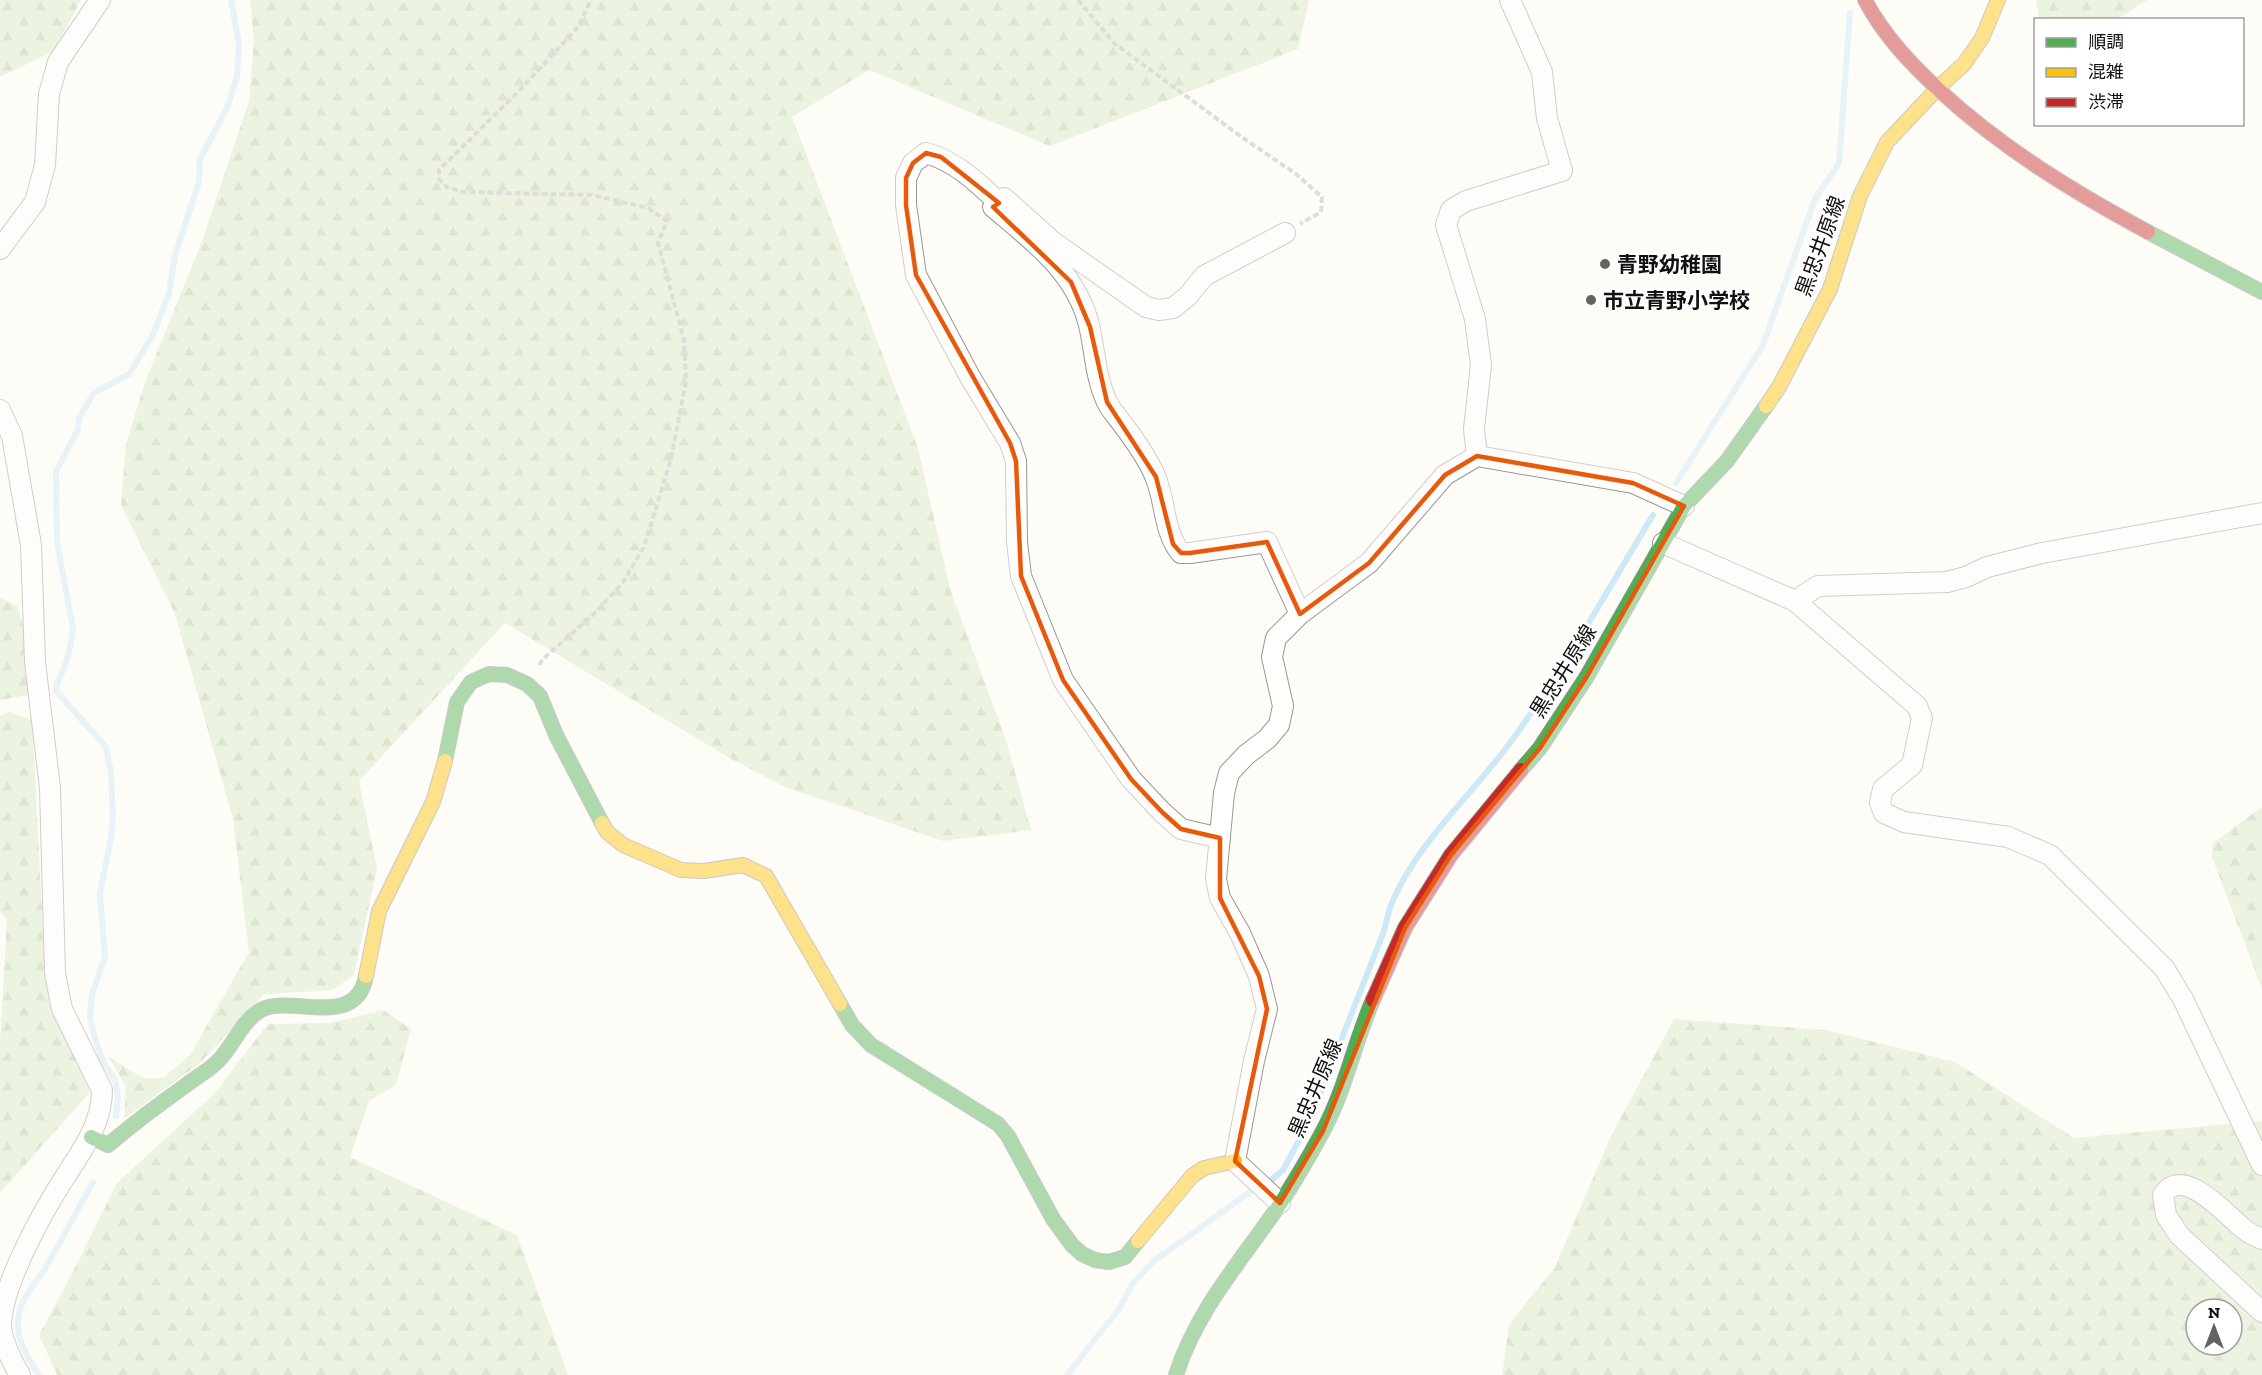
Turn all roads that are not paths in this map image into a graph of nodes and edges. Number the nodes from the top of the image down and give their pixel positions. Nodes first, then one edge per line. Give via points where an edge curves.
1 (100, 0) edge
2 (1510, 0) edge
3 (1865, 0) edge
4 (1998, 0) edge
5 (1938, 88) junction
6 (999, 202) junction
7 (1285, 233) road end
8 (0, 249) edge
9 (2262, 292) edge
10 (0, 410) edge
11 (1477, 456) junction
12 (1684, 506) junction
13 (2262, 513) edge
14 (1663, 543) junction
15 (1795, 602) junction
16 (1300, 614) junction
17 (1220, 838) junction
18 (91, 1137) junction
19 (1235, 1161) junction
20 (2262, 1165) edge
21 (1268, 1192) junction
22 (2262, 1239) edge
23 (2262, 1312) edge
24 (20, 1375) edge
25 (1176, 1375) edge

1 - 8 street via 58,62 49,94 45,165 35,202
2 - 11 street via 1542,72 1547,118 1562,171 1466,201 1450,210 1446,225 1475,320 1481,365 1474,429
3 - 5 street via 1907,60
4 - 5 street, 黒忠井原線 via 1976,47
5 - 9 street via 1974,122 2034,166
5 - 12 street, 黒忠井原線 via 1887,142 1860,196 1830,289 1779,387 1726,461
6 - 7 street via 1004,198 1053,242 1146,307 1160,310 1173,308 1204,276
6 - 16 street via 993,207 1039,246 1071,282 1082,303 1096,374 1107,402 1156,477 1173,544 1181,553 1190,553 1267,542
6 - 17 street via 941,157 926,153 913,163 906,178 906,205 916,275 1010,442 1016,461 1021,576 1063,680 1131,779 1162,812 1181,829
10 - 18 street via 12,436 31,545 35,662 50,788 55,973 62,1009 102,1090 102,1104
11 - 12 street via 1633,483
11 - 16 street via 1446,475 1369,563
12 - 14 street, 黒忠井原線
13 - 15 street via 2043,553 1947,582 1818,586
14 - 15 street
14 - 21 street, 黒忠井原線 via 1586,678 1539,748 1450,855 1405,928 1371,1004 1323,1131
15 - 20 street via 1917,706 1922,718 1912,765 1883,789 1880,803 1884,813 1904,822 2008,837 2050,855 2063,867 2164,968 2183,999
16 - 17 street via 1276,638 1272,657 1283,706 1279,725 1229,774
17 - 19 street via 1216,879 1220,898 1254,965 1267,1009
18 - 19 street via 108,1144 220,1060 251,1018 263,1009 318,1009 342,1005 355,998 364,983 379,911 433,802 457,702 471,682 489,674 507,675 527,684 540,696 607,832 623,845 681,870 743,865 766,876 852,1025 871,1045 998,1124 1061,1234 1085,1256 1106,1262 1125,1257 1192,1176 1204,1168
18 - 24 street via 53,1195 9,1279 1,1304 6,1349
19 - 21 street
21 - 25 street, 黒忠井原線 via 1235,1264 1184,1350
22 - 23 street via 2246,1231 2194,1189 2178,1185 2167,1188 2163,1195 2166,1215 2179,1234

